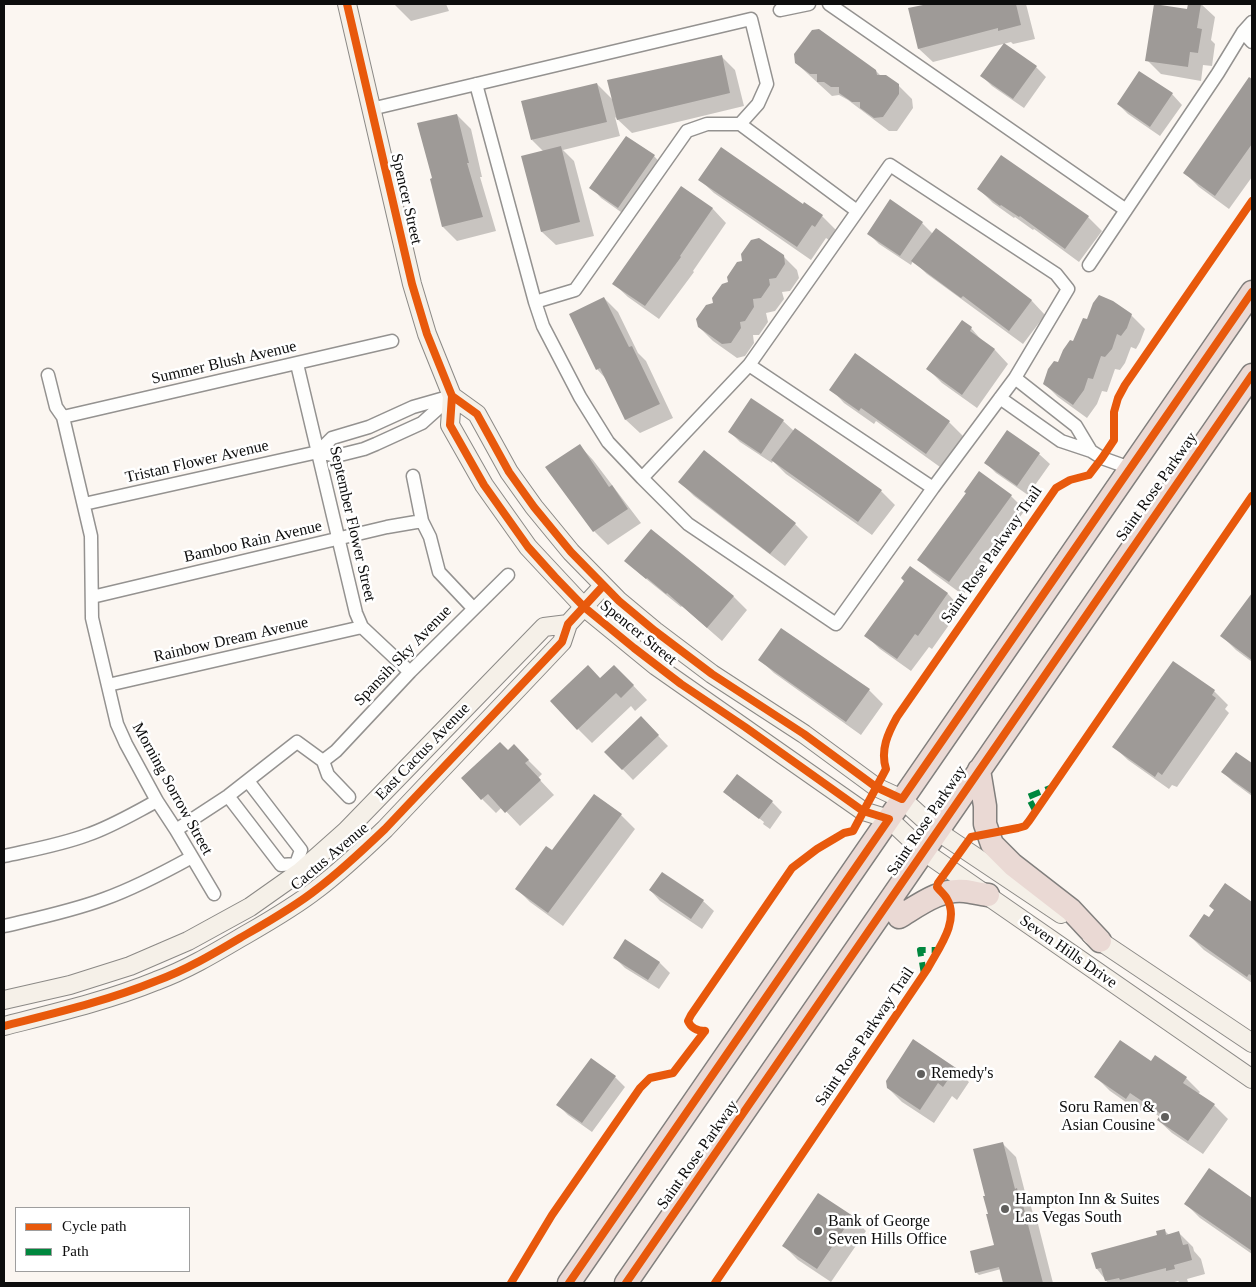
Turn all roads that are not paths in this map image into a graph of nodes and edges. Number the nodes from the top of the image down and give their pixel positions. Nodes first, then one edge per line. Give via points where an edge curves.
1 (347, 4) edge
2 (809, 4) edge
3 (829, 4) edge
4 (780, 10) dead end
5 (1252, 22) edge
6 (1249, 36) edge
7 (476, 84) junction
8 (371, 109) junction
9 (740, 124) junction
10 (1126, 210) junction
11 (857, 211) junction
12 (1089, 265) dead end
13 (1252, 292) edge
14 (535, 302) junction
15 (392, 341) dead end
16 (297, 364) junction
17 (749, 365) junction
18 (48, 375) dead end
19 (1252, 375) edge
20 (1015, 378) junction
21 (452, 396) junction
22 (1000, 398) junction
23 (63, 417) junction
24 (1091, 451) junction
25 (318, 452) junction
26 (1130, 468) junction
27 (413, 476) dead end
28 (642, 478) junction
29 (933, 488) junction
30 (84, 504) junction
31 (422, 522) junction
32 (338, 539) junction
33 (508, 575) dead end
34 (594, 596) junction
35 (92, 598) junction
36 (473, 608) junction
37 (568, 624) junction
38 (362, 627) junction
39 (410, 672) junction
40 (108, 686) junction
41 (474, 700) junction
42 (323, 760) junction
43 (979, 770) junction
44 (438, 773) junction
45 (248, 781) junction
46 (228, 796) junction
47 (349, 797) dead end
48 (902, 799) junction
49 (157, 801) junction
50 (889, 819) junction
51 (385, 829) junction
52 (176, 830) junction
53 (937, 830) junction
54 (923, 851) junction
55 (4, 856) edge
56 (192, 857) junction
57 (299, 867) junction
58 (214, 894) dead end
59 (988, 895) junction
60 (891, 899) junction
61 (4, 926) edge
62 (242, 937) junction
63 (188, 941) junction
64 (1100, 941) junction
65 (122, 994) junction
66 (4, 1000) edge
67 (4, 1026) edge
68 (1252, 1043) edge
69 (1252, 1079) edge
70 (569, 1283) edge
71 (626, 1283) edge

1 - 8 main road, Spencer Street
2 - 4 street
3 - 10 street
5 - 6 street
6 - 10 street via 1218,73
7 - 8 street
7 - 9 street via 751,19 767,84 758,104
7 - 14 street
8 - 21 main road, Spencer Street via 412,284 427,334
9 - 11 street
9 - 14 street via 707,124 687,131 575,290
10 - 12 street
11 - 17 street
11 - 20 street via 890,165 1056,274 1068,289
13 - 26 highway, Saint Rose Parkway
14 - 28 street via 543,326 580,397 608,442
15 - 16 street, Summer Blush Avenue
16 - 23 street, Summer Blush Avenue
16 - 25 street, September Flower Street
17 - 28 street
17 - 29 street
18 - 23 street, Morning Sorrow Street via 56,408
19 - 43 highway, Saint Rose Parkway
20 - 22 street
20 - 24 street via 1076,426
21 - 25 street, Tristan Flower Avenue via 413,407 369,427 332,438
21 - 25 street, Tristan Flower Avenue via 422,422 376,444 336,456
21 - 34 main road, Spencer Street via 477,414 509,472 571,552
21 - 34 main road, Spencer Street via 450,425 484,485 528,547
22 - 24 street via 1061,440
22 - 29 street
23 - 30 street, Morning Sorrow Street
24 - 26 street
25 - 30 street, Tristan Flower Avenue
25 - 32 street, September Flower Street
26 - 48 highway, Saint Rose Parkway
27 - 31 street
28 - 29 street via 688,524 836,624
30 - 35 street, Morning Sorrow Street via 91,536
31 - 32 street, Bamboo Rain Avenue
31 - 36 street via 430,537 439,572
32 - 35 street, Bamboo Rain Avenue
32 - 38 street, September Flower Street
33 - 36 street, Spansih Sky Avenue
34 - 37 main road, Cactus Avenue
34 - 48 main road, Spencer Street via 655,631 876,787
34 - 50 main road, Spencer Street via 634,648 681,684 863,811
35 - 40 street, Morning Sorrow Street via 92,618
36 - 39 street, Spansih Sky Avenue
37 - 41 main road, East Cactus Avenue via 544,627
37 - 44 main road, Cactus Avenue via 562,642
38 - 39 street, September Flower Street
38 - 40 street, Rainbow Dream Avenue
39 - 42 street, Spansih Sky Avenue
40 - 49 street, Morning Sorrow Street via 120,731
41 - 44 main road via 468,718 434,760
41 - 57 main road, East Cactus Avenue via 346,831
42 - 45 street via 297,742
42 - 47 street via 328,775
43 - 53 highway, Saint Rose Parkway
43 - 64 highway via 985,824 992,844 1013,865 1071,910
44 - 51 main road, Cactus Avenue
45 - 46 street
45 - 57 street via 302,850
46 - 52 street
46 - 57 street via 281,865
48 - 50 highway, Saint Rose Parkway
48 - 53 main road, Seven Hills Drive
49 - 52 street, Morning Sorrow Street
49 - 55 street via 87,835
50 - 54 main road, Seven Hills Drive
50 - 70 highway, Saint Rose Parkway
51 - 57 main road via 367,834 322,868
51 - 62 main road, Cactus Avenue via 317,890
52 - 56 street, Morning Sorrow Street
53 - 54 highway, Saint Rose Parkway
53 - 64 main road, Seven Hills Drive
54 - 59 main road, Seven Hills Drive
54 - 60 highway, Saint Rose Parkway
56 - 58 street, Morning Sorrow Street
56 - 61 street via 106,898
57 - 62 main road via 297,888 254,920
57 - 63 main road, East Cactus Avenue via 250,907
59 - 60 highway via 951,891 899,917
59 - 69 main road, Seven Hills Drive
60 - 71 highway, Saint Rose Parkway
62 - 65 main road, Cactus Avenue via 187,968
63 - 65 main road via 180,956 130,978
63 - 66 main road, East Cactus Avenue via 130,966 70,985
64 - 68 main road, Seven Hills Drive
65 - 67 main road, Cactus Avenue

